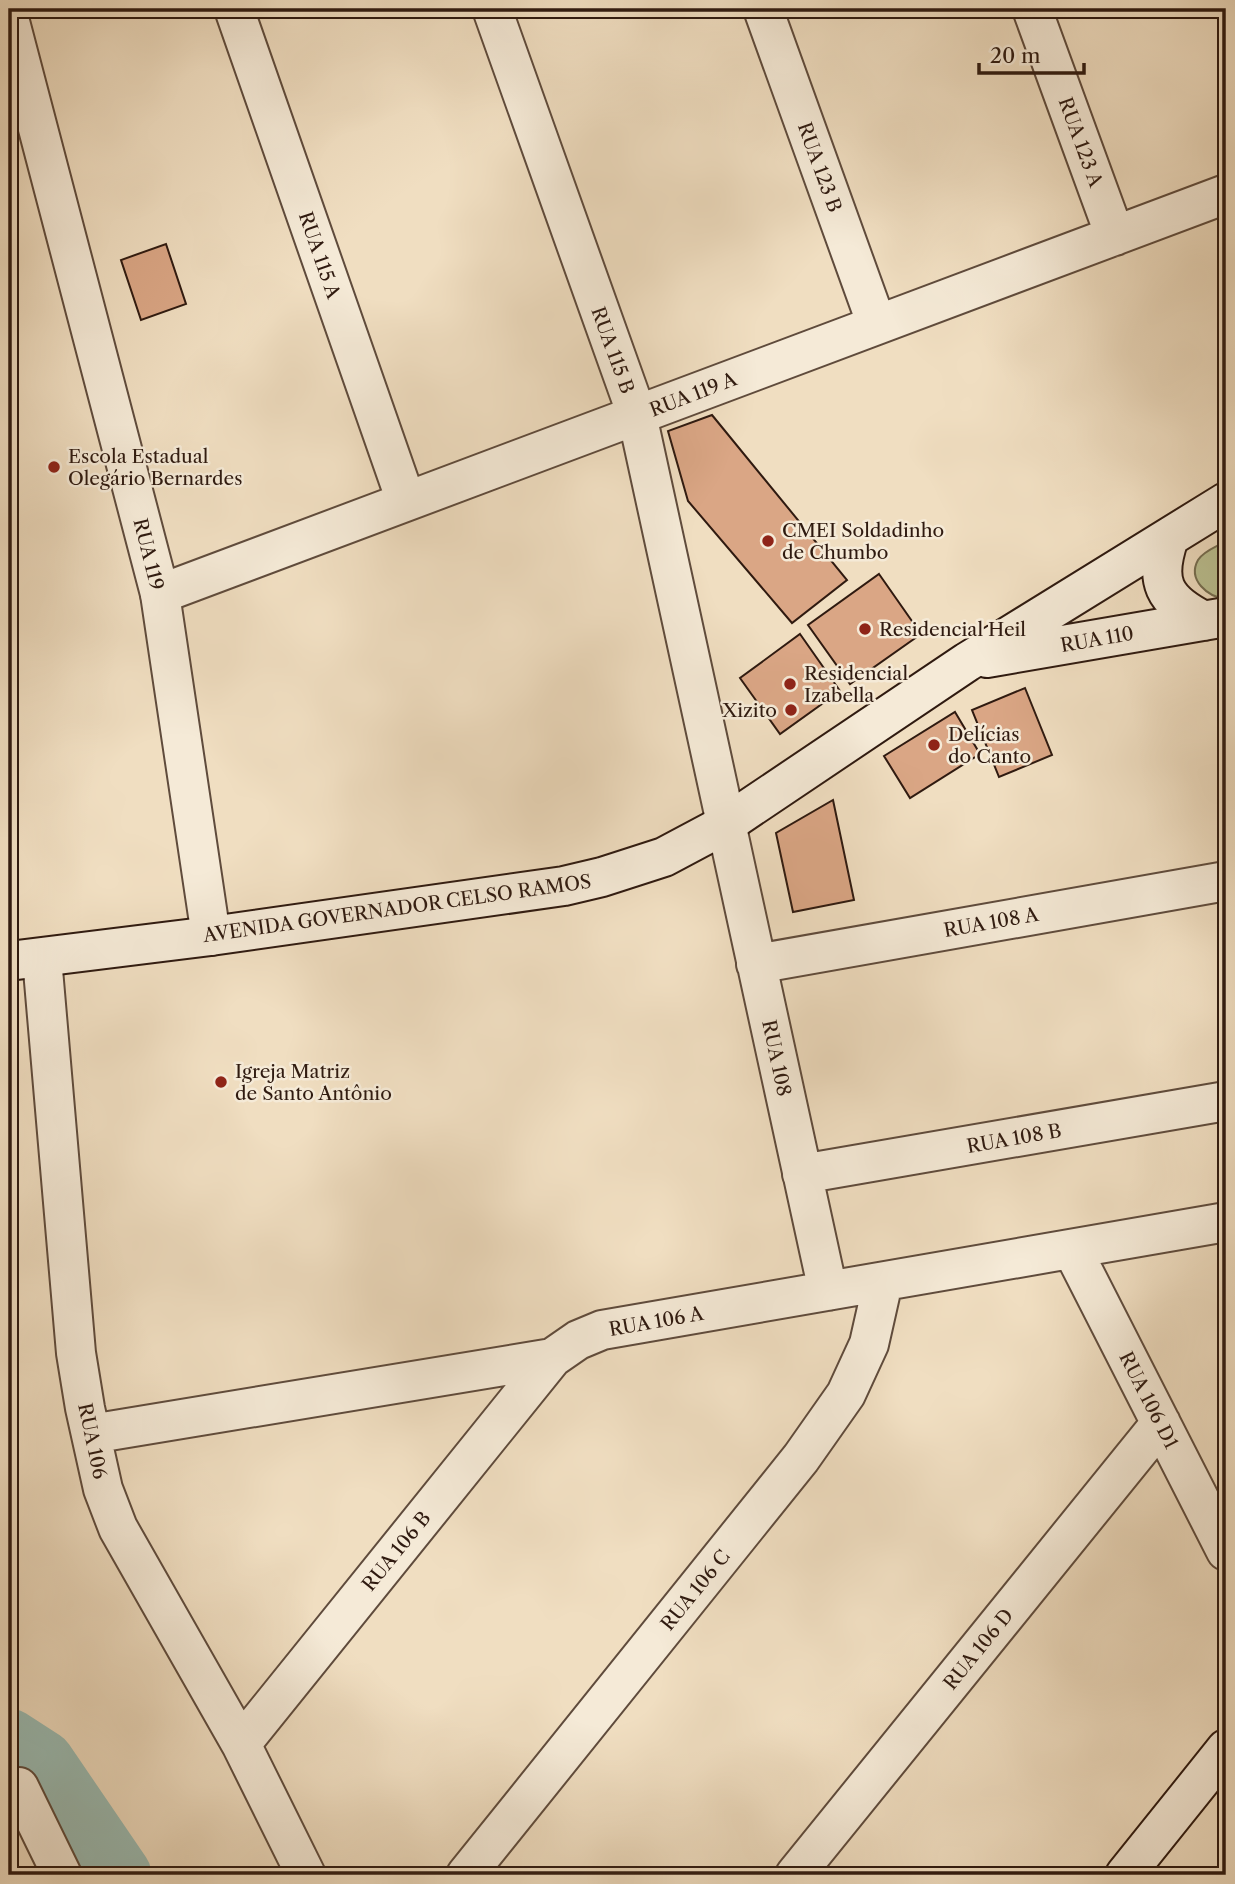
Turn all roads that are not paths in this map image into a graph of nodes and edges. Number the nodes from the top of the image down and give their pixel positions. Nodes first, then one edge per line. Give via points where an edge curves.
1 (234, 9) edge
2 (492, 9) edge
3 (763, 9) edge
4 (1032, 9) edge
5 (9, 18) edge
6 (1226, 194) edge
7 (1115, 236) junction
8 (877, 325) junction
9 (636, 415) junction
10 (406, 501) junction
11 (1226, 502) edge
12 (1169, 538) junction
13 (160, 594) junction
14 (1215, 619) edge
15 (967, 662) junction
16 (726, 824) junction
17 (1226, 881) edge
18 (211, 936) junction
19 (25, 959) edge
20 (756, 964) junction
21 (1226, 1101) edge
22 (802, 1174) junction
23 (1226, 1222) edge
24 (1072, 1249) junction
25 (883, 1282) junction
26 (828, 1291) junction
27 (552, 1358) junction
28 (1161, 1423) junction
29 (91, 1434) junction
30 (1226, 1551) edge
31 (240, 1744) junction
32 (1226, 1749) edge
33 (14, 1790) edge
34 (62, 1875) edge
35 (306, 1875) edge
36 (466, 1875) edge
37 (795, 1875) edge
38 (1125, 1875) edge

1 - 10 street, RUA 115 A
2 - 9 street, RUA 115 B
3 - 8 street, RUA 123 B
4 - 7 street, RUA 123 A
5 - 13 street, RUA 119
6 - 7 street, RUA 119 A
7 - 8 street, RUA 119 A
8 - 9 street, RUA 119 A
9 - 10 street, RUA 119 A
9 - 16 street, RUA 115 B
10 - 13 street, RUA 119 A
11 - 12 street, AVENIDA GOVERNADOR CELSO RAMOS
12 - 14 street via 1161,563 1165,589 1181,609
12 - 15 street, AVENIDA GOVERNADOR CELSO RAMOS
13 - 18 street, RUA 119
14 - 15 street, RUA 110
15 - 16 street, AVENIDA GOVERNADOR CELSO RAMOS
16 - 18 street, AVENIDA GOVERNADOR CELSO RAMOS via 664,857 564,886
16 - 20 street, RUA 108
17 - 20 street, RUA 108 A
18 - 19 street, AVENIDA GOVERNADOR CELSO RAMOS
19 - 29 street, RUA 106 via 76,1353
20 - 22 street, RUA 108
21 - 22 street, RUA 108 B
22 - 26 street, RUA 108
23 - 24 street, RUA 106 A
24 - 25 street, RUA 106 A
24 - 28 street, RUA 106 D1
25 - 26 street, RUA 106 A
25 - 36 street, RUA 106 C via 869,1344 846,1394 801,1458
26 - 27 street, RUA 106 A via 602,1330
27 - 29 street, RUA 106 A
27 - 31 street, RUA 106 B
28 - 30 street, RUA 106 D1
28 - 37 street, RUA 106 D
29 - 31 street, RUA 106 via 103,1489 118,1528
31 - 35 street, RUA 106
32 - 38 street
33 - 34 street

